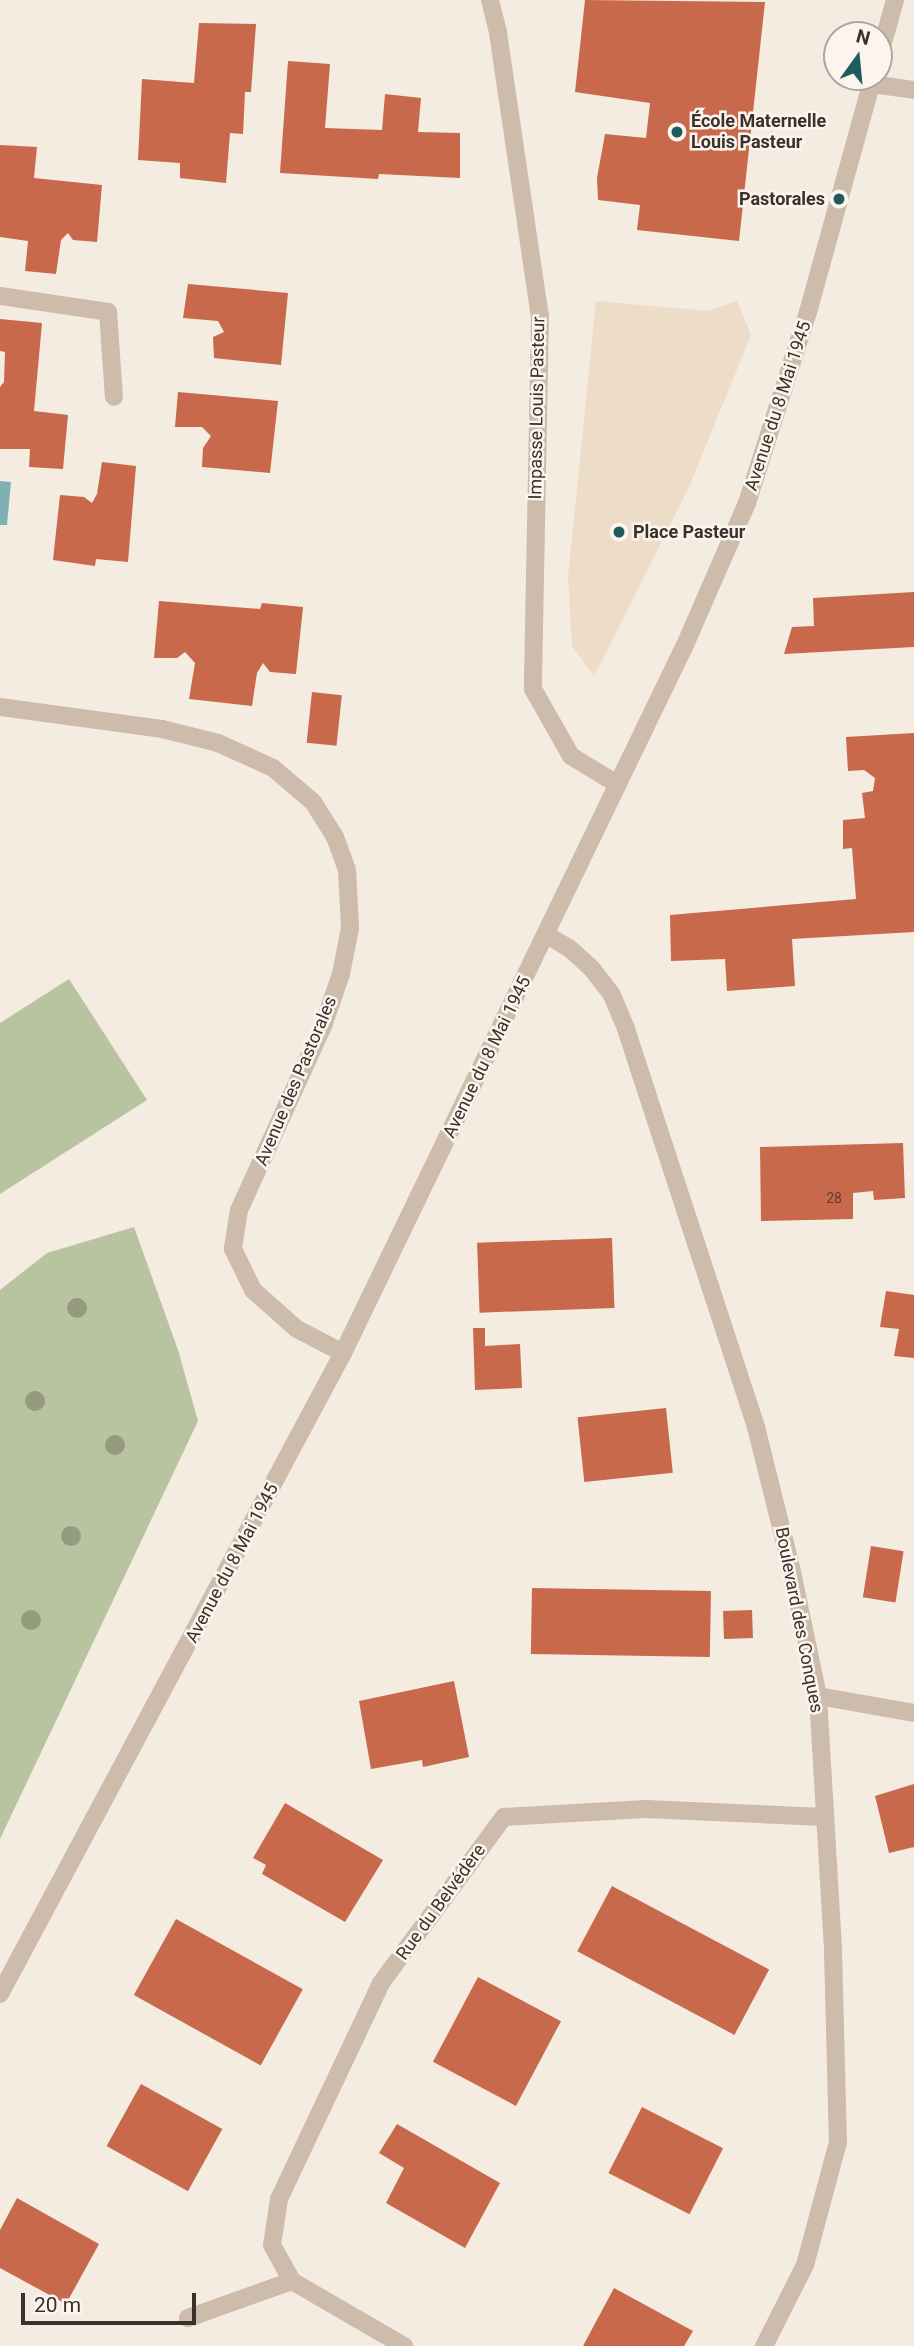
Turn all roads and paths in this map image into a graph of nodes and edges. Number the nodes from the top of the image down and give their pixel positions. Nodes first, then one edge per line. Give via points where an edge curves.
1 (490, 0) edge
2 (895, 0) edge
3 (889, 21) edge
4 (893, 85) edge
5 (914, 90) edge
6 (869, 91) edge
7 (0, 296) edge
8 (114, 397) dead end
9 (0, 707) edge
10 (617, 784) junction
11 (547, 935) junction
12 (343, 1353) junction
13 (818, 1696) junction
14 (914, 1713) edge
15 (824, 1817) junction
16 (0, 1994) edge
17 (292, 2281) junction
18 (188, 2318) dead end
19 (404, 2346) edge
20 (764, 2346) edge

1 - 10 street, Impasse Louis Pasteur via 540,316 533,689 571,756
2 - 3 street
4 - 5 street
6 - 10 street, Avenue du 8 Mai 1945 via 808,312 747,503
7 - 8 street via 108,312
9 - 12 street, Avenue des Pastorales via 162,729 218,743 273,768 313,802 335,837 346,870 350,928 341,974 323,1026 239,1210 233,1249 253,1290 297,1329
10 - 11 street, Avenue du 8 Mai 1945
11 - 12 street, Avenue du 8 Mai 1945
11 - 13 street, Boulevard des Conques via 592,969 611,993 626,1029 756,1427 792,1567
12 - 16 street, Avenue du 8 Mai 1945
13 - 14 street
13 - 15 street, Boulevard des Conques
15 - 17 street, Rue du Belvédère via 646,1809 504,1817 381,1983 279,2199 272,2245
15 - 20 street, Boulevard des Conques via 838,2142 805,2265
17 - 18 street
17 - 19 street

